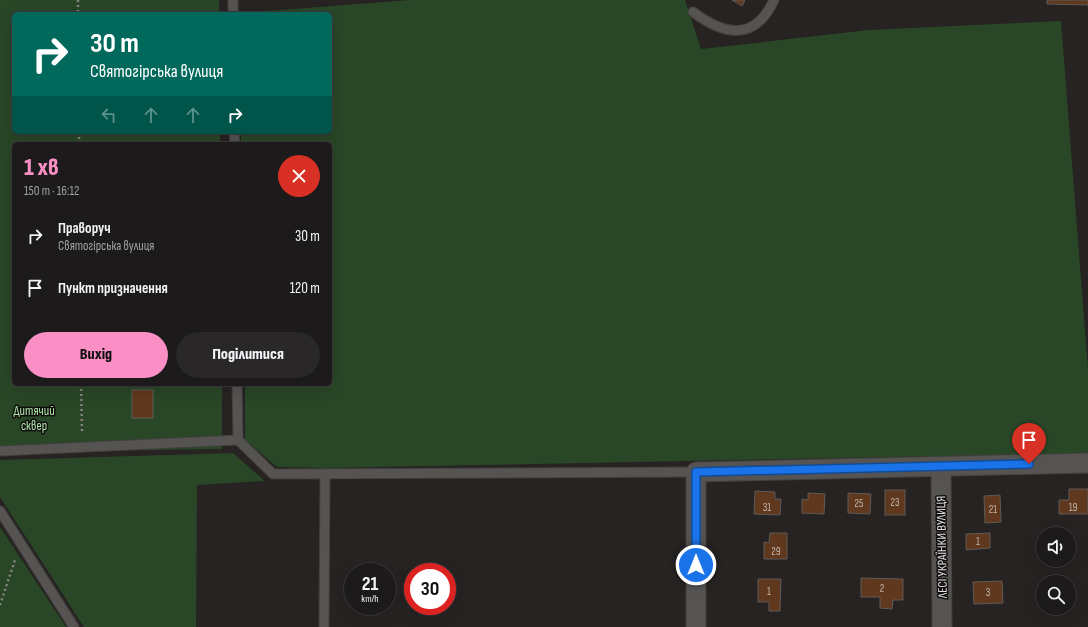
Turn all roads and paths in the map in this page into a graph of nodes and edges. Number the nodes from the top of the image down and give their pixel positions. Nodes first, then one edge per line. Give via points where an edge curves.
1 (78, 0) edge
2 (233, 0) edge
3 (774, 0) edge
4 (78, 12) edge
5 (233, 12) edge
6 (693, 12) dead end
7 (81, 386) edge
8 (237, 386) edge
9 (238, 440) junction
10 (82, 448) junction
11 (0, 451) edge
12 (1088, 463) edge
13 (941, 467) junction
14 (696, 472) junction
15 (325, 474) junction
16 (0, 511) edge
17 (20, 542) junction
18 (0, 605) edge
19 (74, 627) edge
20 (324, 627) edge
21 (696, 627) edge
22 (942, 627) edge

1 - 4 path
2 - 5 lane
3 - 6 lane via 764,16 751,28 737,32 707,23
7 - 10 path
8 - 9 lane
9 - 10 lane
9 - 15 lane via 273,474
10 - 11 lane
12 - 13 street
13 - 14 street
13 - 22 street, ЛЕСІ УКРАЇНКИ ВУЛИЦЯ
14 - 15 lane
14 - 21 street
15 - 20 lane
16 - 17 lane
17 - 18 path
17 - 19 lane

